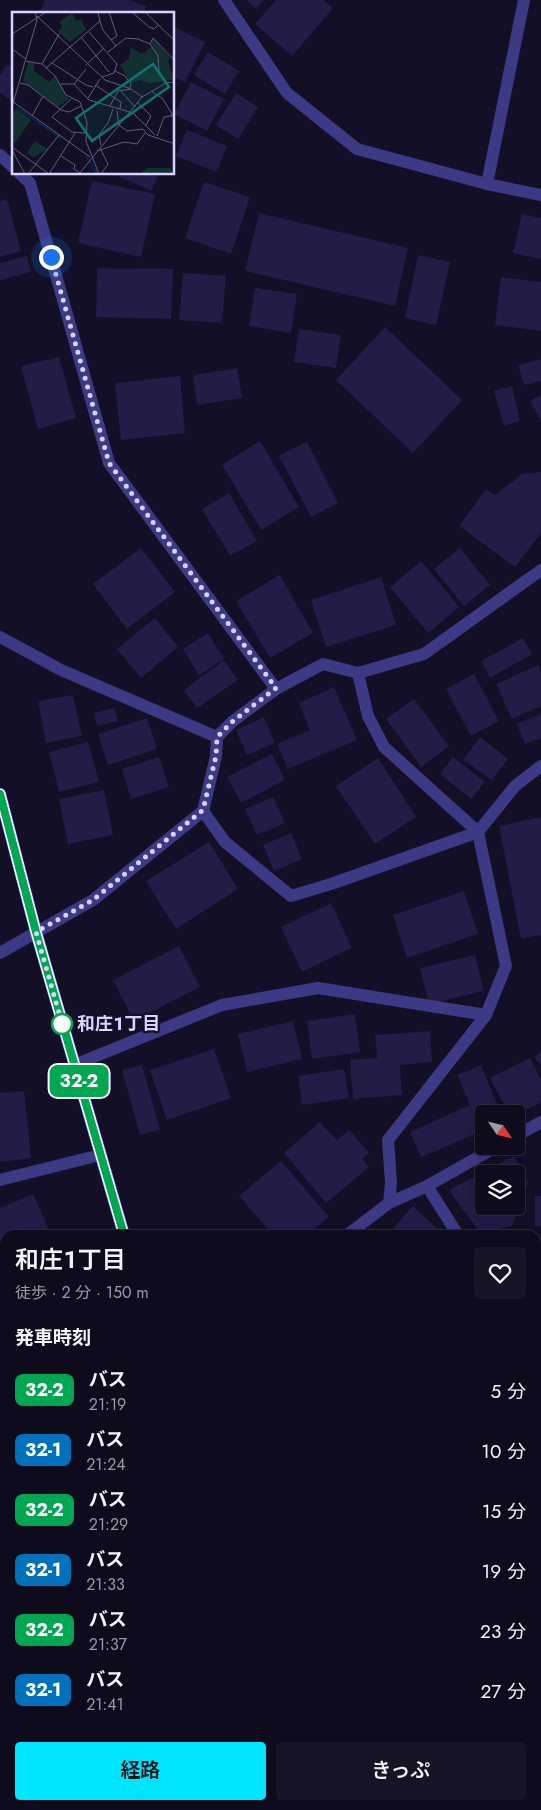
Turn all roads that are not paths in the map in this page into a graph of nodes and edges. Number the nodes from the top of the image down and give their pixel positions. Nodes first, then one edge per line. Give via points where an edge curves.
1 (224, 0) edge
2 (524, 0) edge
3 (0, 155) edge
4 (12, 166) edge
5 (21, 175) edge
6 (486, 184) junction
7 (541, 195) edge
8 (541, 570) edge
9 (0, 637) edge
10 (358, 673) junction
11 (276, 688) junction
12 (217, 737) junction
13 (541, 766) edge
14 (0, 794) edge
15 (203, 810) junction
16 (478, 832) junction
17 (36, 932) junction
18 (0, 953) edge
19 (486, 1015) junction
20 (74, 1065) junction
21 (541, 1122) edge
22 (525, 1131) edge
23 (100, 1155) junction
24 (482, 1155) edge
25 (0, 1180) edge
26 (427, 1186) junction
27 (389, 1203) junction
28 (122, 1230) edge
29 (354, 1230) edge
30 (455, 1230) edge

1 - 6 street via 287,93 357,150
2 - 6 street
3 - 4 street
5 - 11 street via 30,183 109,463
6 - 7 street
8 - 10 street via 424,654
9 - 12 street via 61,670
10 - 11 street via 323,664
10 - 16 street via 368,716 384,747
11 - 12 street
12 - 15 street via 216,756
13 - 16 street via 515,786
14 - 17 street
15 - 16 street via 225,842 291,896
15 - 17 street via 93,900
16 - 19 street via 506,966
17 - 18 street
17 - 20 street
19 - 20 street via 318,988 222,1005
19 - 27 street via 388,1140
20 - 23 street
21 - 22 street
23 - 25 street
23 - 28 street
24 - 26 street
26 - 27 street
26 - 30 street
27 - 29 street

